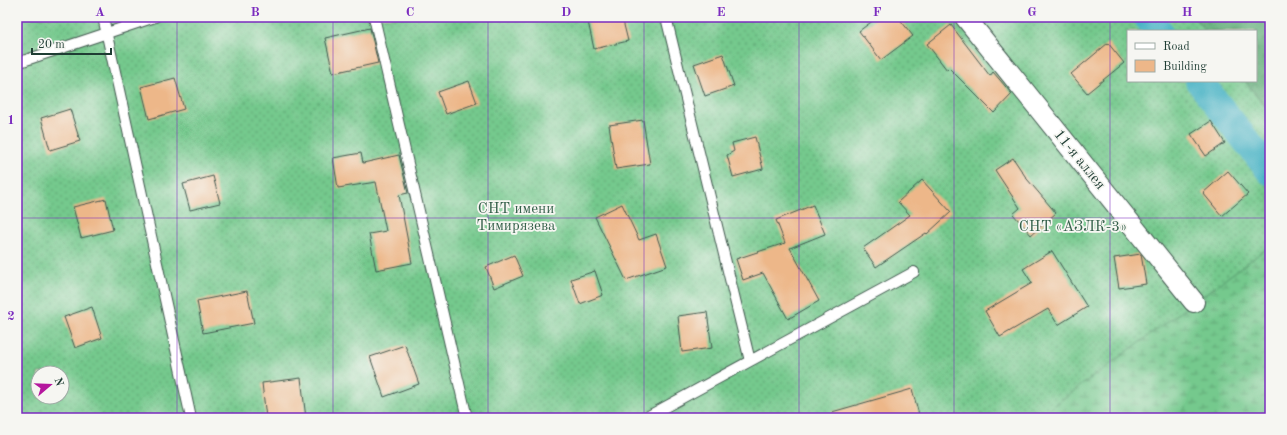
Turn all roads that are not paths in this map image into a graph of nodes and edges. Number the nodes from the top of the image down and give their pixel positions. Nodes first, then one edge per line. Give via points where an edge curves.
1 (104, 17) edge
2 (155, 17) edge
3 (374, 17) edge
4 (666, 17) edge
5 (965, 17) edge
6 (107, 33) junction
7 (17, 63) edge
8 (914, 272) dead end
9 (1194, 302) dead end
10 (750, 361) junction
11 (191, 418) edge
12 (467, 418) edge
13 (645, 418) edge

1 - 6 lane
2 - 6 lane
3 - 12 lane
4 - 10 lane
5 - 9 street, 11-я аллея
6 - 7 lane
6 - 11 lane
8 - 10 lane
10 - 13 lane

